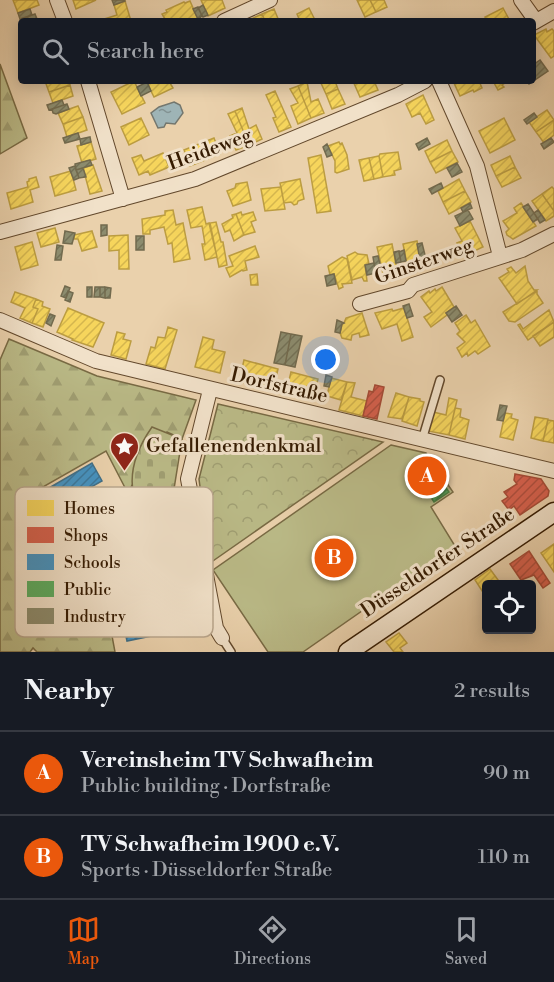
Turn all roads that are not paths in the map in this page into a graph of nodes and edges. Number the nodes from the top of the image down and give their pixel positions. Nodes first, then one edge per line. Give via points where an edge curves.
1 (57, 0) edge
2 (270, 0) edge
3 (522, 0) edge
4 (554, 11) edge
5 (64, 18) edge
6 (231, 18) edge
7 (532, 18) edge
8 (536, 21) edge
9 (89, 84) edge
10 (419, 84) edge
11 (440, 84) edge
12 (123, 199) junction
13 (0, 232) edge
14 (554, 234) edge
15 (500, 256) junction
16 (360, 304) dead end
17 (0, 320) edge
18 (440, 380) dead end
19 (210, 390) junction
20 (422, 440) junction
21 (554, 471) edge
22 (190, 487) edge
23 (554, 512) edge
24 (213, 611) edge
25 (222, 638) joint
26 (231, 652) edge
27 (348, 652) edge

1 - 5 street
2 - 6 street
3 - 7 street
4 - 8 street
9 - 12 street
10 - 12 street, Heideweg via 222,169
11 - 15 street, Ginsterweg via 477,166
12 - 13 street, Heideweg
14 - 15 street, Ginsterweg
15 - 16 street, Ginsterweg via 413,285 408,291
17 - 19 street, Dorfstraße via 96,362
18 - 20 lane
19 - 20 street, Dorfstraße
19 - 22 street via 189,479
20 - 21 street, Dorfstraße
23 - 27 main road, Düsseldorfer Straße
24 - 25 street
25 - 26 lane

